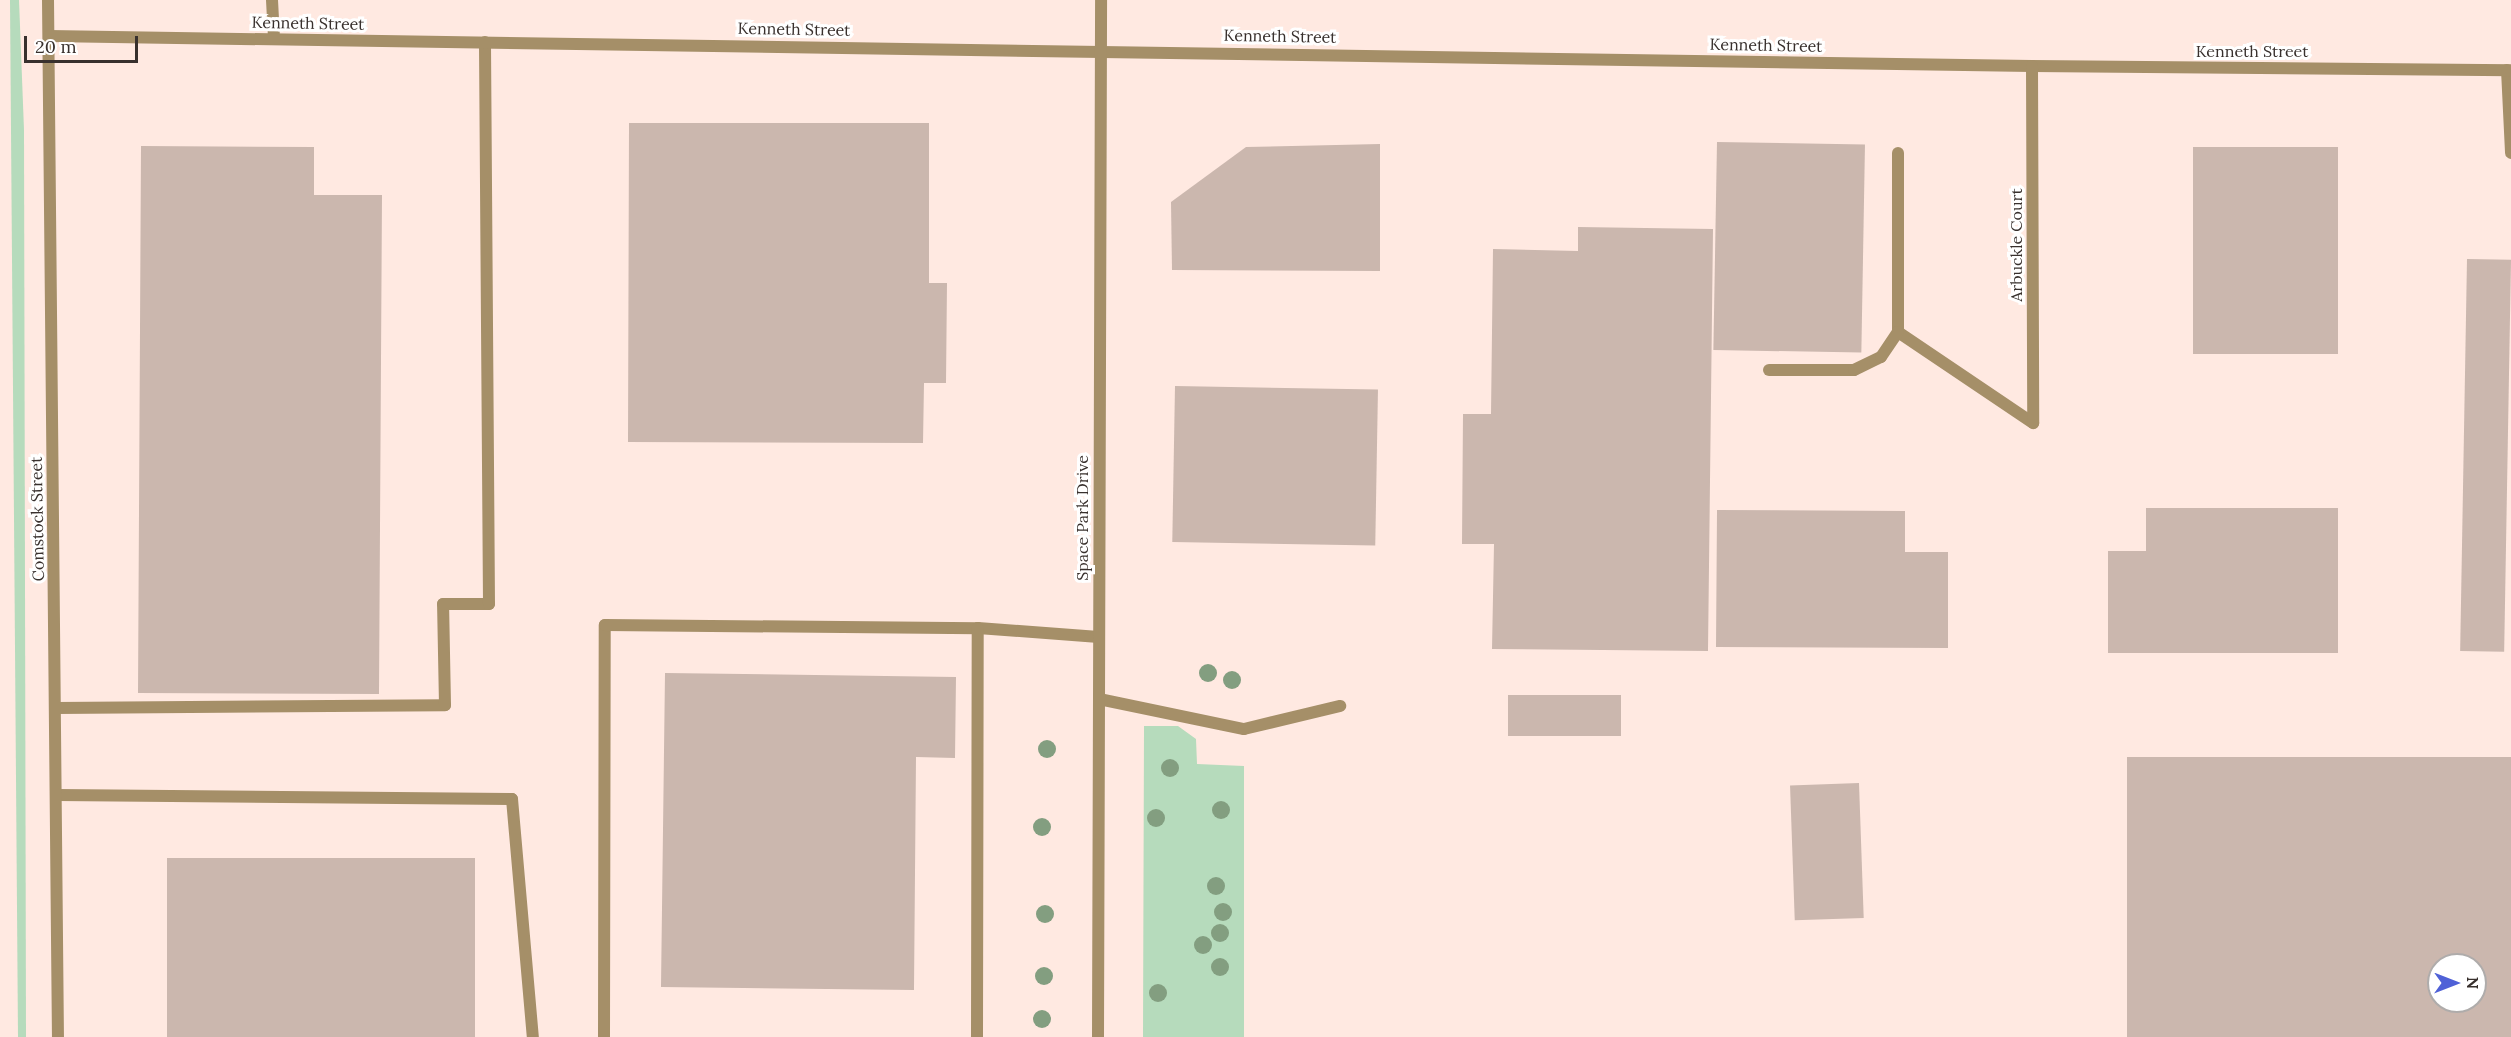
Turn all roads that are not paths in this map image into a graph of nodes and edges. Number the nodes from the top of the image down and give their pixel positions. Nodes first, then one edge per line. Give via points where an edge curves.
1 (48, 0) edge
2 (272, 0) edge
3 (1101, 0) edge
4 (49, 36) junction
5 (274, 39) junction
6 (484, 42) junction
7 (1100, 50) junction
8 (2032, 66) junction
9 (2509, 70) edge
10 (1898, 153) dead end
11 (2511, 153) edge
12 (1898, 332) junction
13 (1769, 370) dead end
14 (978, 628) junction
15 (1099, 637) junction
16 (1099, 699) junction
17 (1340, 706) dead end
18 (56, 708) junction
19 (57, 795) junction
20 (58, 1037) edge
21 (533, 1037) edge
22 (604, 1037) edge
23 (977, 1037) edge
24 (1098, 1037) edge

1 - 4 street, Comstock Street
2 - 5 street
3 - 7 street, Space Park Drive
4 - 5 street, Kenneth Street
4 - 18 street, Comstock Street
5 - 6 street, Kenneth Street
6 - 7 street, Kenneth Street
6 - 18 street via 489,604 443,604 445,705
7 - 8 street, Kenneth Street
7 - 15 street, Space Park Drive
8 - 9 street, Kenneth Street
8 - 12 street, Arbuckle Court via 2033,423
9 - 11 street
10 - 12 street
12 - 13 street via 1881,357 1854,370
14 - 15 street
14 - 22 street via 605,625
14 - 23 street
15 - 16 street, Space Park Drive
16 - 17 street via 1244,729
16 - 24 street, Space Park Drive
18 - 19 street, Comstock Street
19 - 20 street, Comstock Street
19 - 21 street via 512,799

